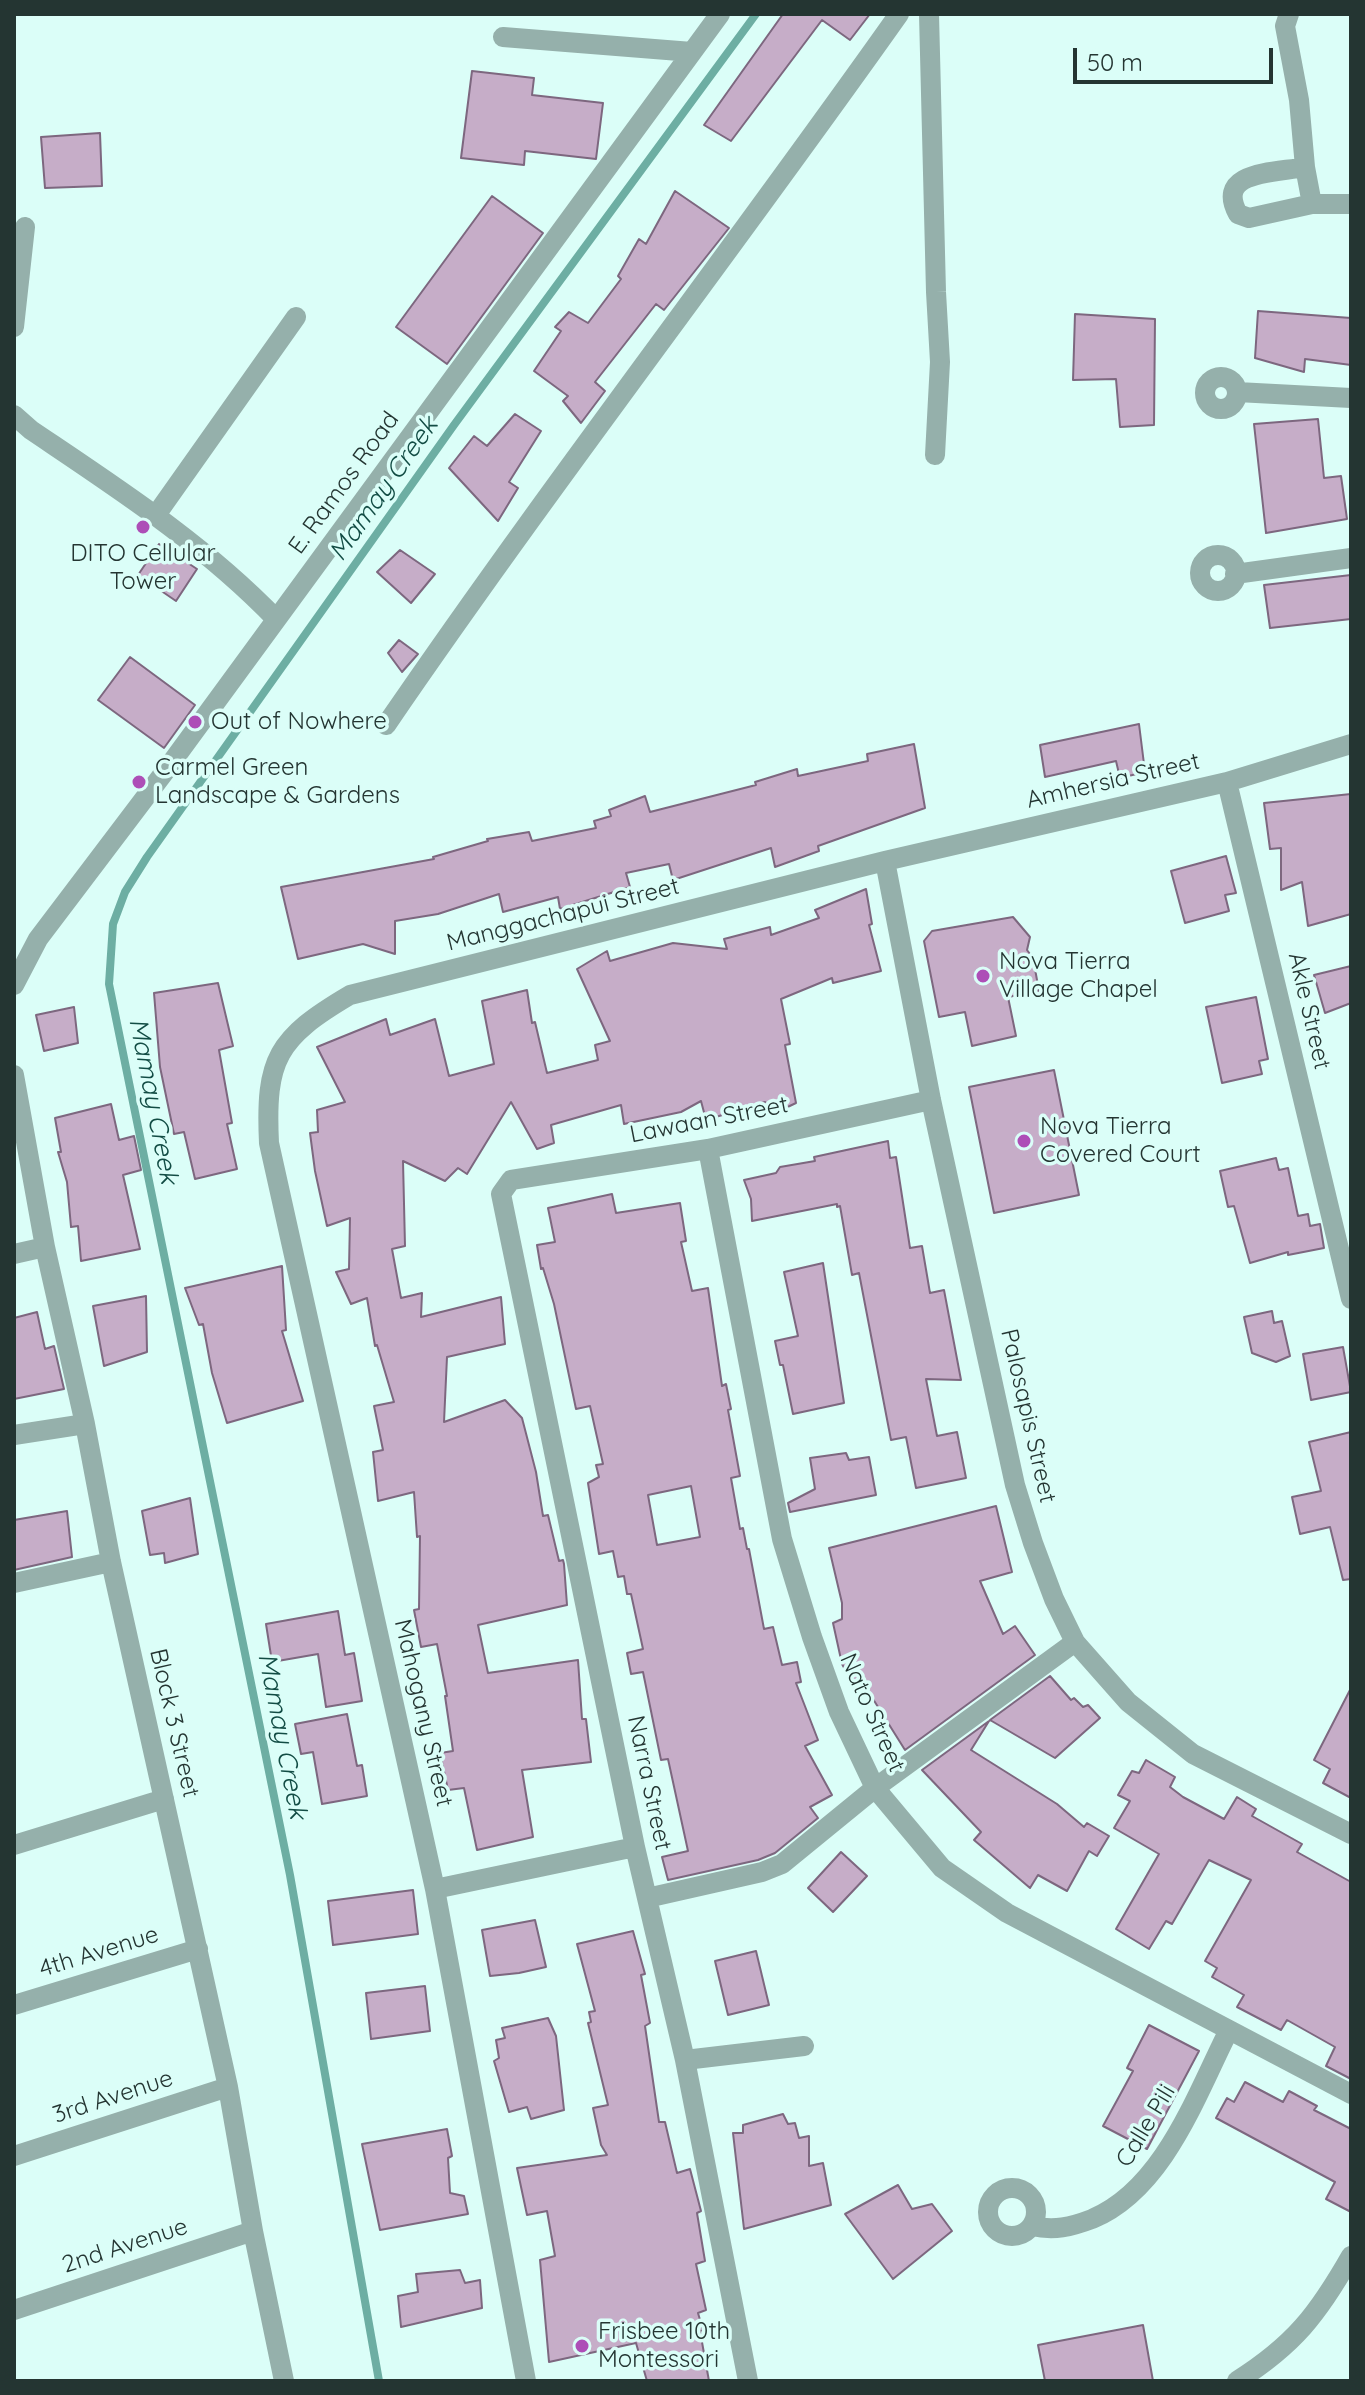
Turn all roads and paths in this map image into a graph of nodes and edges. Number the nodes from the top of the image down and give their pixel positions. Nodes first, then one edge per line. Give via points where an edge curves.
1 (720, 14) edge
2 (899, 14) edge
3 (929, 14) edge
4 (1289, 14) edge
5 (503, 37) dead end
6 (692, 52) junction
7 (1305, 167) junction
8 (1312, 204) junction
9 (1351, 204) edge
10 (25, 227) dead end
11 (296, 317) dead end
12 (14, 327) edge
13 (1237, 392) dead end
14 (1351, 398) edge
15 (14, 415) edge
16 (935, 455) dead end
17 (156, 515) junction
18 (1351, 558) edge
19 (1235, 574) dead end
20 (276, 619) junction
21 (386, 725) dead end
22 (1351, 744) edge
23 (1227, 782) junction
24 (885, 861) junction
25 (14, 985) edge
26 (276, 1059) joint
27 (14, 1075) edge
28 (931, 1100) junction
29 (708, 1149) junction
30 (501, 1194) joint
31 (45, 1247) junction
32 (14, 1254) edge
33 (1351, 1299) edge
34 (85, 1424) junction
35 (14, 1435) edge
36 (111, 1562) junction
37 (14, 1583) edge
38 (1075, 1642) junction
39 (875, 1788) junction
40 (164, 1799) junction
41 (1351, 1834) edge
42 (14, 1845) edge
43 (635, 1847) junction
44 (435, 1889) junction
45 (647, 1898) junction
46 (198, 1949) junction
47 (14, 2005) edge
48 (1229, 2030) junction
49 (804, 2046) dead end
50 (685, 2060) junction
51 (228, 2087) junction
52 (1351, 2094) edge
53 (14, 2156) edge
54 (1032, 2226) dead end
55 (253, 2231) junction
56 (1351, 2256) edge
57 (14, 2310) edge
58 (284, 2381) edge
59 (526, 2381) edge
60 (748, 2381) edge
61 (1237, 2381) edge

1 - 6 street, E. Ramos Road
2 - 21 street
3 - 16 street via 940,362
4 - 7 street via 1285,26
5 - 6 street
6 - 20 street, E. Ramos Road
7 - 8 street
7 - 8 street via 1238,181 1231,190 1232,203 1238,214 1249,218
8 - 9 street
10 - 12 street
11 - 17 street
13 - 14 street
15 - 17 street
17 - 20 street via 227,571
18 - 19 street
20 - 25 street, E. Ramos Road via 38,939
22 - 23 street, Amhersia Street
23 - 24 street, Amhersia Street
23 - 33 street, Akle Street
24 - 26 street, Manggachapui Street via 350,995 315,1016
24 - 28 street, Palosapis Street
26 - 44 street, Mahogany Street via 269,1086 269,1143
27 - 31 street, Block 3 Street
28 - 29 street, Lawaan Street
28 - 38 street, Palosapis Street via 1015,1485 1054,1599
29 - 30 street, Lawaan Street via 511,1180
29 - 39 street, Nato Street via 782,1539 834,1699
30 - 43 street, Narra Street
31 - 32 street
31 - 34 street, Block 3 Street
34 - 35 street
34 - 36 street, Block 3 Street
36 - 37 street
36 - 40 street, Block 3 Street
38 - 39 street
38 - 41 street, Palosapis Street via 1128,1702 1193,1754
39 - 45 street via 772,1869
39 - 48 street, Nato Street via 942,1868 1007,1913
40 - 42 street
40 - 46 street, Block 3 Street
43 - 44 street
43 - 45 street, Narra Street
44 - 59 street, Mahogany Street
45 - 50 street, Narra Street
46 - 47 street, 4th Avenue
46 - 51 street, Block 3 Street
48 - 52 street, Nato Street
48 - 54 street, Calle Pili via 1170,2146 1140,2187 1111,2209 1077,2224 1058,2229
49 - 50 street
50 - 60 street, Narra Street
51 - 53 street, 3rd Avenue
51 - 55 street, Block 3 Street
55 - 57 street, 2nd Avenue
55 - 58 street, Block 3 Street
56 - 61 street via 1324,2303 1292,2341

